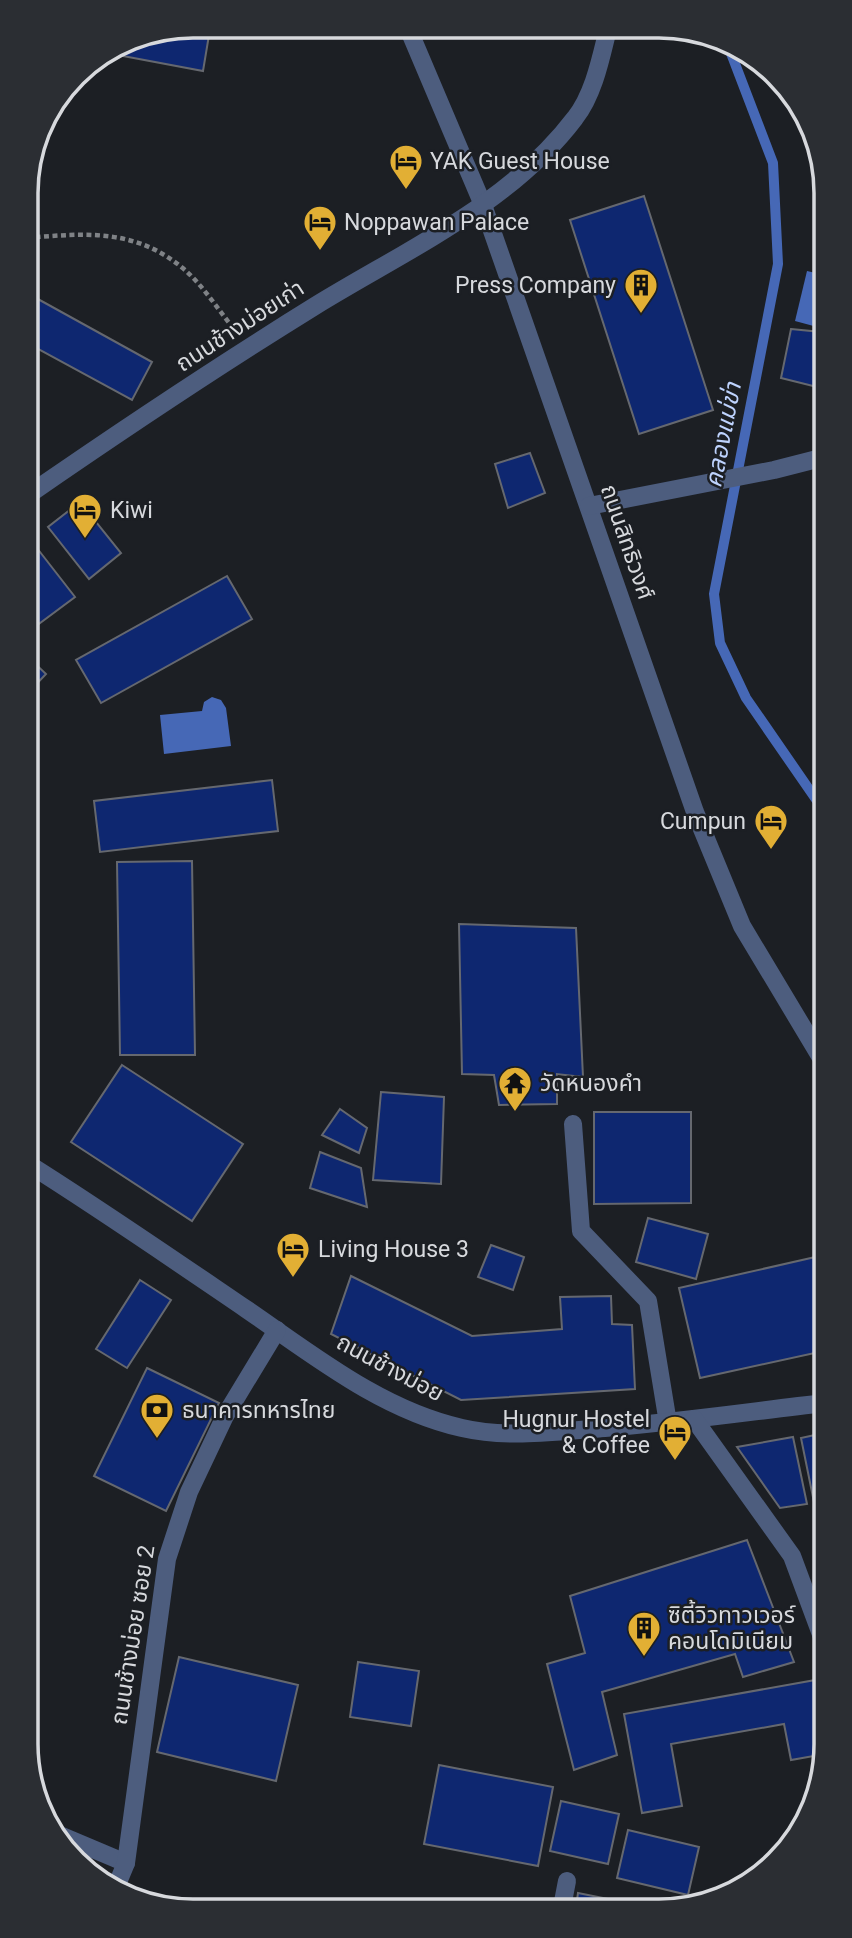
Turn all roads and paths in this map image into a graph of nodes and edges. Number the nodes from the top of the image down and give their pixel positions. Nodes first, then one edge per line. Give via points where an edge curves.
1 (412, 38) edge
2 (606, 38) edge
3 (483, 205) junction
4 (39, 237) edge
5 (249, 347) junction
6 (814, 460) edge
7 (39, 488) edge
8 (589, 506) junction
9 (813, 1032) edge
10 (573, 1124) dead end
11 (38, 1170) edge
12 (277, 1330) junction
13 (813, 1403) edge
14 (694, 1419) junction
15 (667, 1423) junction
16 (813, 1613) edge
17 (72, 1840) edge
18 (126, 1863) junction
19 (118, 1880) edge
20 (566, 1881) dead end
21 (563, 1899) edge

1 - 3 street, ถนนสิทธิวงศ์
2 - 3 street, ถนนช้างม่อยเก่า via 578,116 543,156
3 - 5 street, ถนนช้างม่อยเก่า
3 - 8 street, ถนนสิทธิวงศ์
4 - 5 path via 90,233 142,242 185,271
5 - 7 street, ถนนช้างม่อยเก่า
6 - 8 street
8 - 9 street, ถนนสิทธิวงศ์ via 710,850 742,926
10 - 15 street via 581,1231 648,1301
11 - 12 street, ถนนช้างม่อย
12 - 15 street, ถนนช้างม่อย via 395,1404 462,1428 536,1433
12 - 18 street, ถนนช้างม่อย ซอย 2 via 225,1416 188,1492 167,1559
13 - 14 street, ถนนช้างม่อย
14 - 15 street, ถนนช้างม่อย
14 - 16 street via 792,1556
17 - 18 street
18 - 19 street, ถนนช้างม่อย ซอย 2
20 - 21 street

